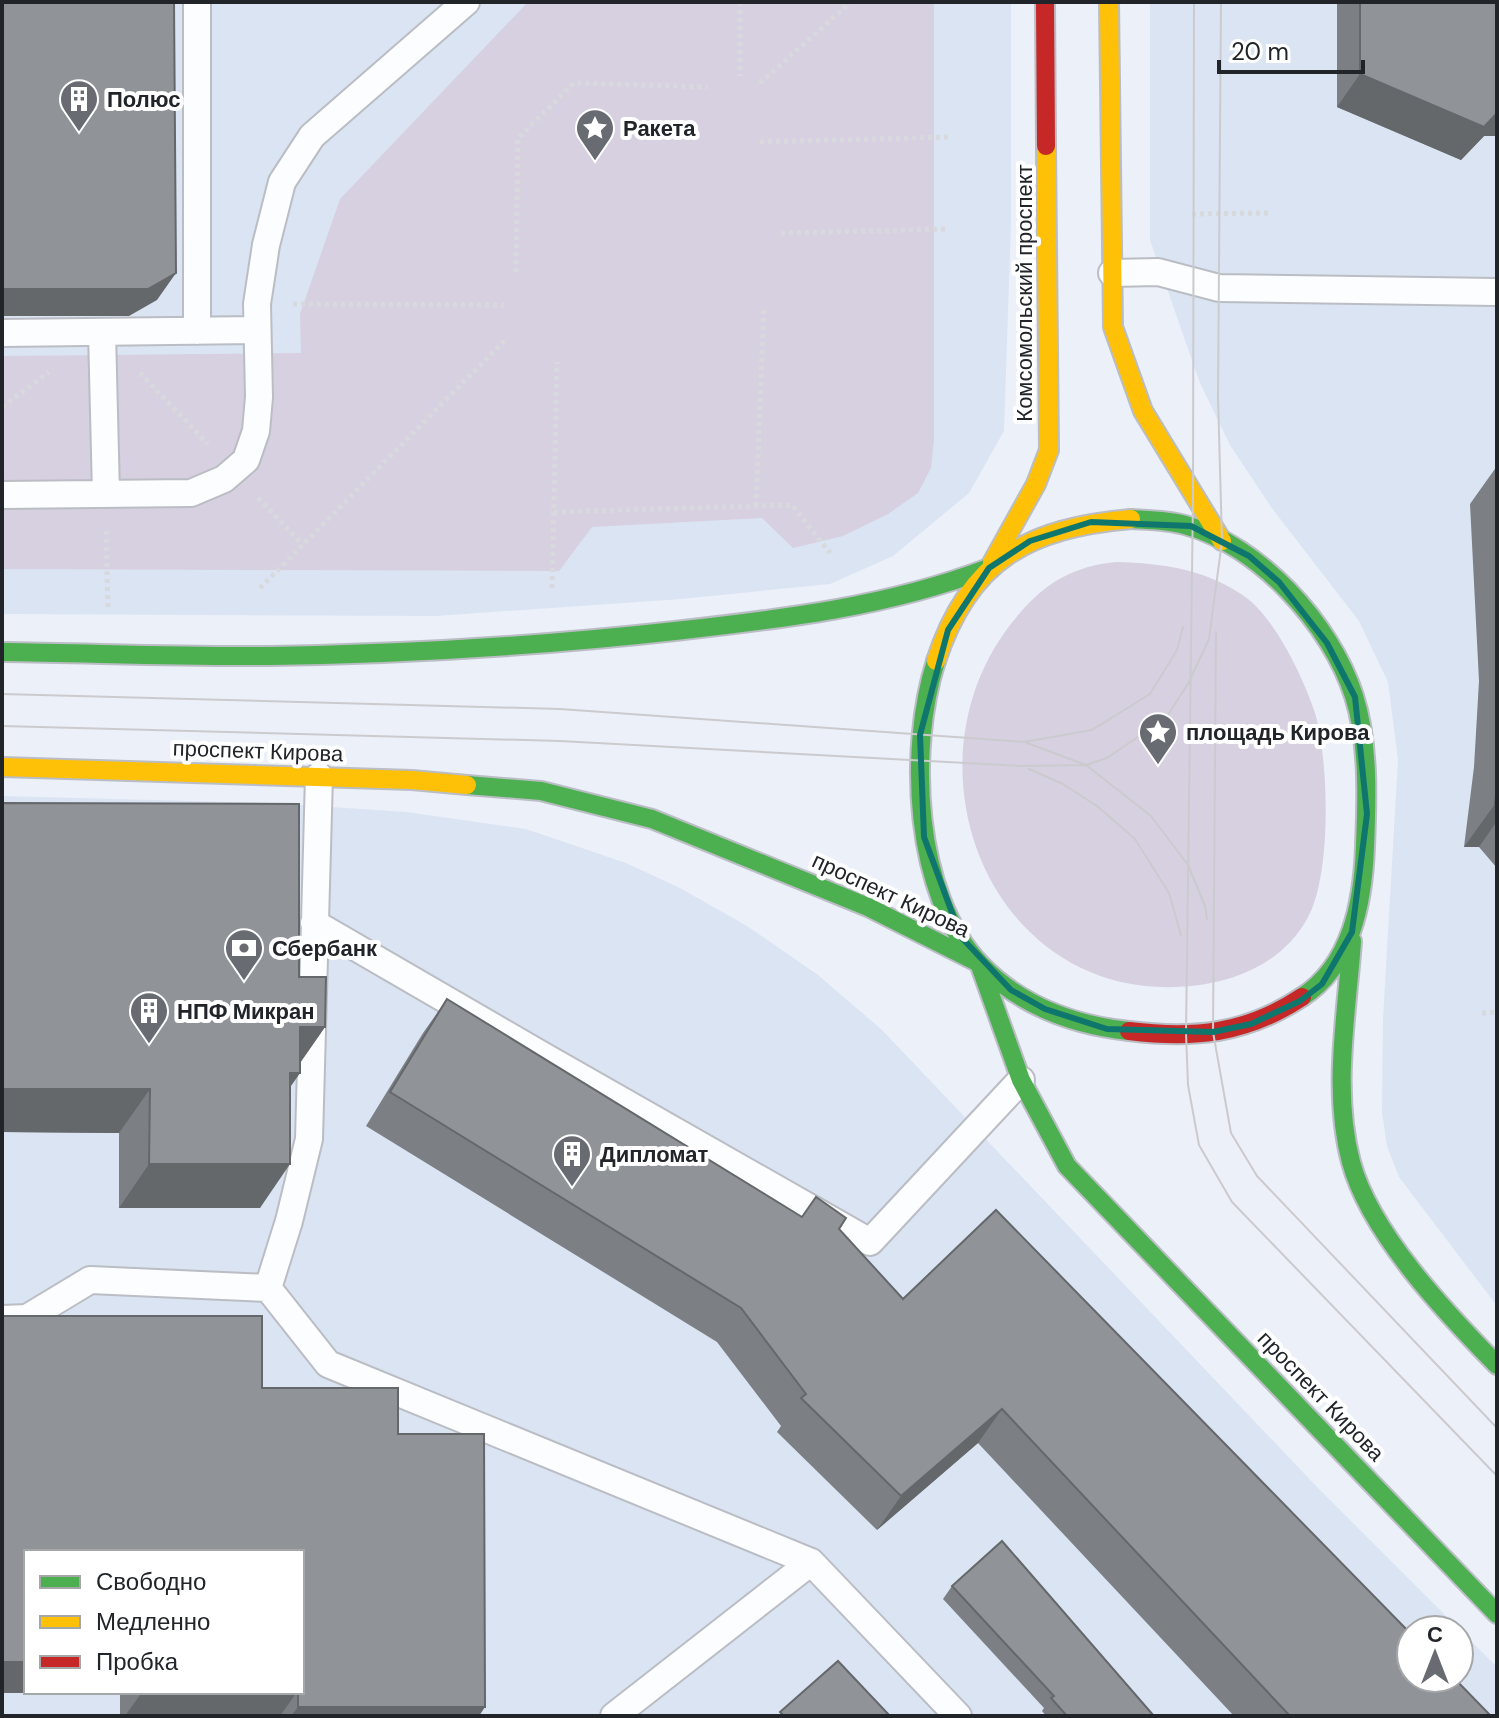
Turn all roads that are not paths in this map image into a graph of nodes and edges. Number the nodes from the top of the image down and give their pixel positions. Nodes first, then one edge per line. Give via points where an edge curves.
1 (197, 2) edge
2 (466, 2) edge
3 (1045, 2) edge
4 (1109, 2) edge
5 (1112, 273) junction
6 (1497, 292) edge
7 (256, 330) junction
8 (197, 331) junction
9 (102, 332) junction
10 (2, 333) edge
11 (106, 494) junction
12 (2, 495) edge
13 (1222, 541) junction
14 (989, 568) junction
15 (2, 652) edge
16 (2, 767) edge
17 (319, 776) junction
18 (314, 923) junction
19 (1352, 932) junction
20 (979, 963) junction
21 (1021, 1080) junction
22 (268, 1288) junction
23 (2, 1319) edge
24 (1497, 1365) edge
25 (811, 1562) junction
26 (1497, 1614) edge
27 (614, 1716) edge
28 (958, 1716) edge

1 - 8 lane
2 - 7 lane via 312,136 292,164 282,182 266,245
3 - 14 main road, Комсомольский проспект via 1049,450 1030,498
4 - 5 main road
5 - 6 lane via 1158,272 1219,288
5 - 13 main road via 1113,327 1143,411
7 - 8 lane
7 - 11 lane via 259,397 246,460 224,479 191,493
8 - 9 lane
9 - 10 lane
9 - 11 lane
11 - 12 lane
13 - 14 main road via 1191,526 1131,519 1091,522 1030,541
13 - 19 main road via 1249,556 1302,607 1355,697 1367,814 1360,904
14 - 15 main road via 891,602 829,613 546,645 268,656
14 - 20 main road via 960,605 924,701 918,795 933,874 961,937
16 - 17 main road, проспект Кирова
17 - 18 lane
17 - 20 main road, проспект Кирова via 541,791 652,819 868,907
18 - 21 lane via 870,1242
18 - 22 lane via 309,1139
19 - 20 main road via 1322,984 1300,1001 1251,1024 1213,1032 1150,1034 1075,1021 1011,990
19 - 24 main road via 1344,1069 1351,1161 1364,1199 1406,1258
20 - 21 main road, проспект Кирова
21 - 26 main road, проспект Кирова via 1067,1166
22 - 23 lane via 90,1280 27,1318
22 - 25 lane via 328,1364
25 - 27 lane
25 - 28 lane

